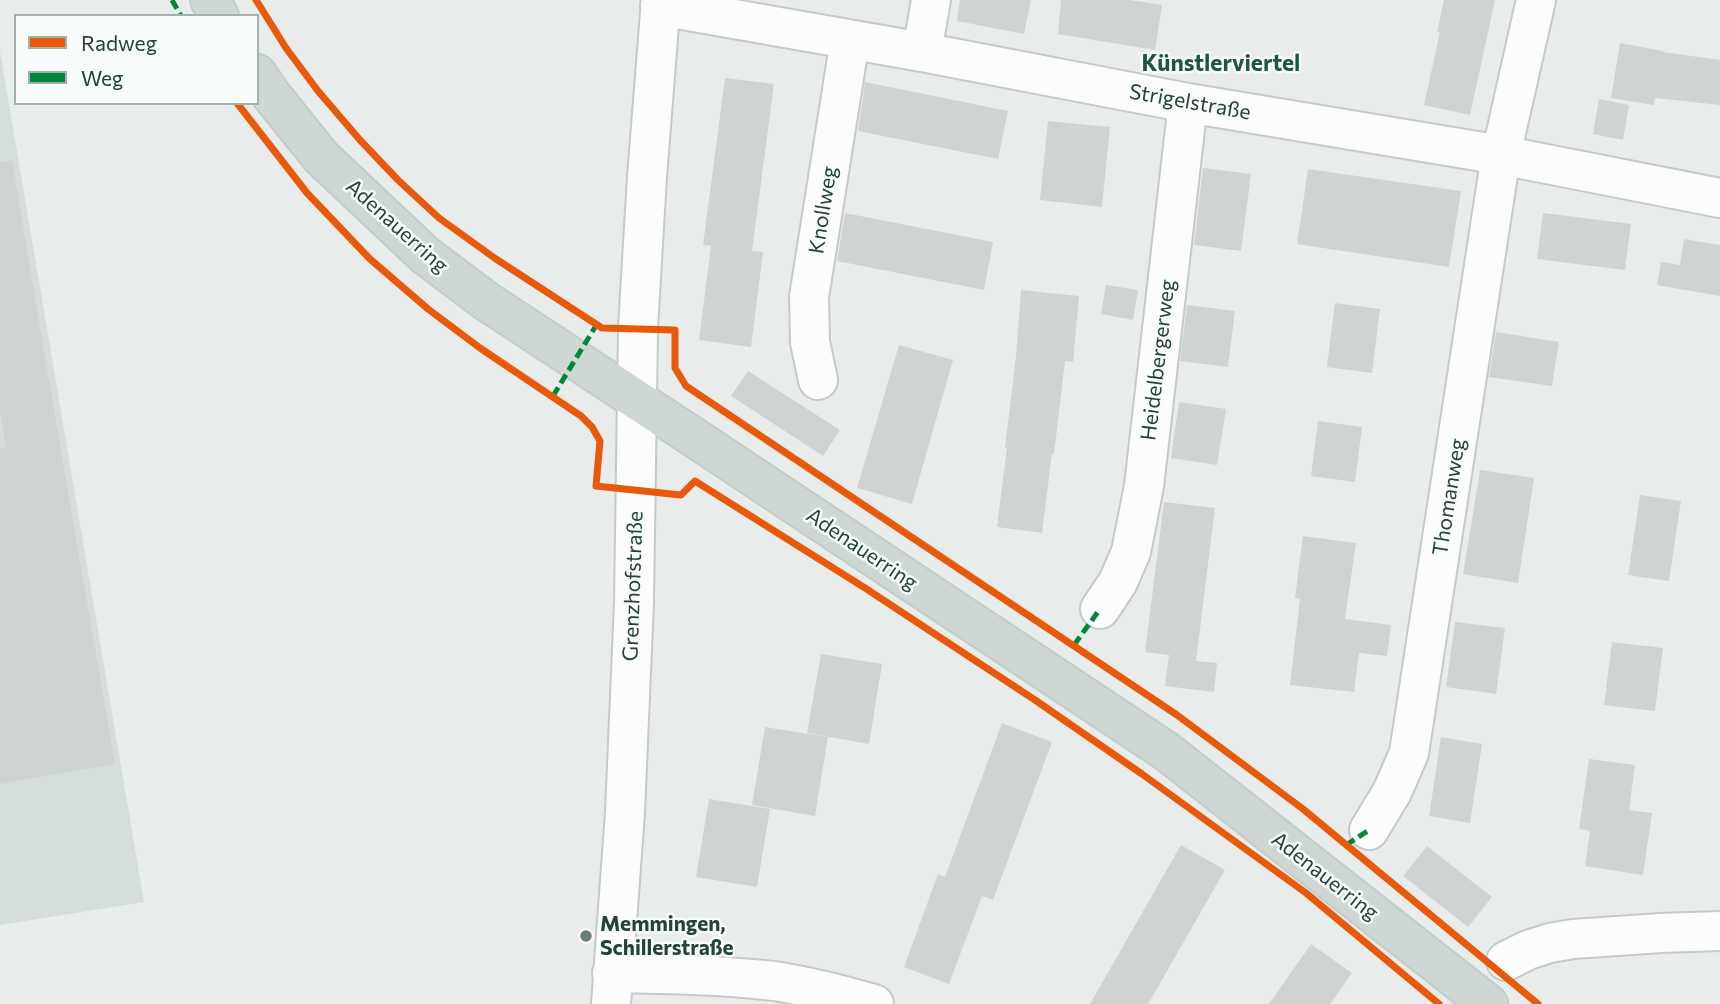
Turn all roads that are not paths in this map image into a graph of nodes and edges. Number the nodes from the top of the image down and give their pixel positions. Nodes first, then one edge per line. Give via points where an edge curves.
1 (931, 0) edge
2 (1536, 0) edge
3 (661, 3) edge
4 (850, 40) junction
5 (922, 52) junction
6 (259, 77) edge
7 (1188, 103) junction
8 (1501, 155) junction
9 (1720, 198) edge
10 (818, 380) dead end
11 (637, 401) junction
12 (1100, 609) dead end
13 (1369, 830) dead end
14 (1719, 923) edge
15 (1506, 961) dead end
16 (611, 988) edge
17 (874, 1004) edge
18 (1488, 1004) edge

1 - 5 street
2 - 8 street, Thomanweg
3 - 4 street, Strigelstraße
3 - 11 street, Grenzhofstraße
4 - 5 street, Strigelstraße
4 - 10 street, Knollweg via 809,297 810,342
5 - 7 street, Strigelstraße
6 - 11 main road, Adenauerring via 321,157 425,256
7 - 8 street, Strigelstraße
7 - 12 street, Heidelbergerweg via 1144,486 1131,552
8 - 9 street, Strigelstraße
8 - 13 street, Thomanweg via 1409,753
11 - 16 street, Grenzhofstraße via 629,722
11 - 18 main road, Adenauerring via 1166,751
14 - 15 street via 1550,943
16 - 17 street via 699,975 775,981

